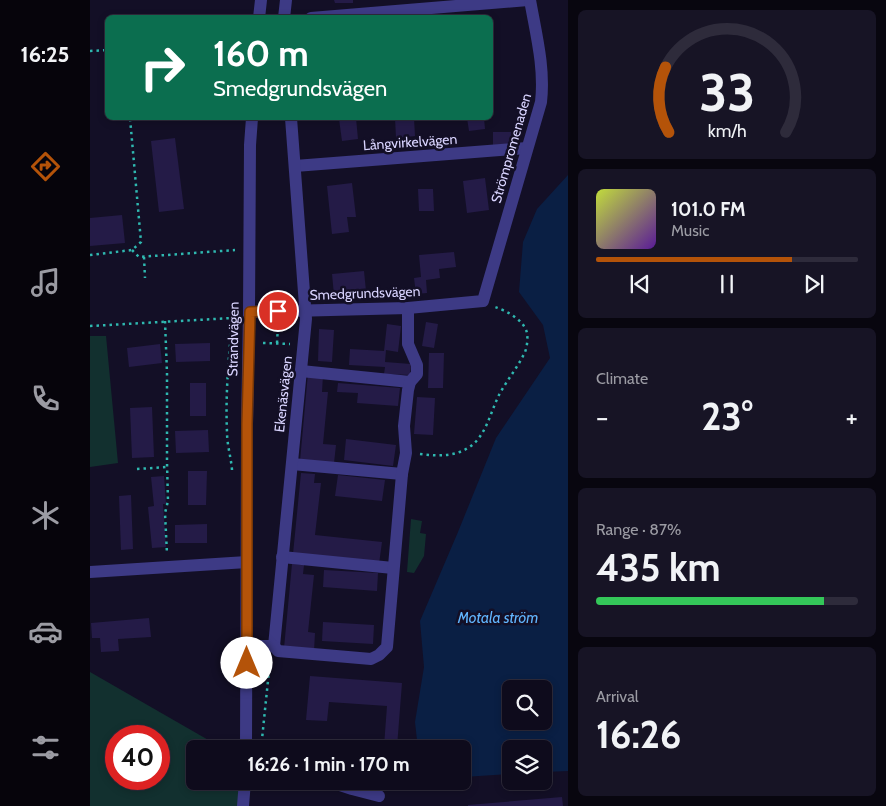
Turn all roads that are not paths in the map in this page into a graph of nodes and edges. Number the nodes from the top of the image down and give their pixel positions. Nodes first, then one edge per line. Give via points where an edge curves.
1 (261, 0) edge
2 (286, 0) edge
3 (529, 0) edge
4 (259, 15) edge
5 (284, 15) edge
6 (346, 15) edge
7 (252, 120) edge
8 (291, 120) edge
9 (527, 148) junction
10 (295, 166) junction
11 (482, 301) joint
12 (408, 308) junction
13 (306, 311) junction
14 (250, 312) junction
15 (301, 371) junction
16 (410, 382) junction
17 (292, 464) junction
18 (402, 474) junction
19 (282, 557) junction
20 (247, 562) junction
21 (393, 568) junction
22 (90, 572) edge
23 (247, 646) junction
24 (274, 646) junction
25 (246, 740) edge
26 (244, 790) edge
27 (356, 790) edge
28 (379, 796) dead end
29 (243, 806) edge

1 - 4 street
2 - 5 street
3 - 6 street
3 - 9 street, Strömpromenaden via 543,90
7 - 14 street, Strandvägen
8 - 10 street, Ekenäsvägen
9 - 10 street, Långvirkelvägen
9 - 11 street, Strömpromenaden
10 - 13 street, Ekenäsvägen
11 - 12 street, Smedgrundsvägen
12 - 13 street, Smedgrundsvägen
12 - 16 street via 408,344 417,365 417,374
13 - 14 street, Smedgrundsvägen
13 - 15 street, Ekenäsvägen
14 - 20 street, Strandvägen
15 - 16 street
15 - 17 street, Ekenäsvägen
16 - 18 street
17 - 18 street
17 - 19 street, Ekenäsvägen
18 - 21 street
19 - 21 street
19 - 24 street, Ekenäsvägen
20 - 22 street
20 - 23 street, Strandvägen
21 - 24 street via 387,648 378,655 371,658 278,651
23 - 24 street
23 - 25 street, Strandvägen
26 - 29 street
27 - 28 street

